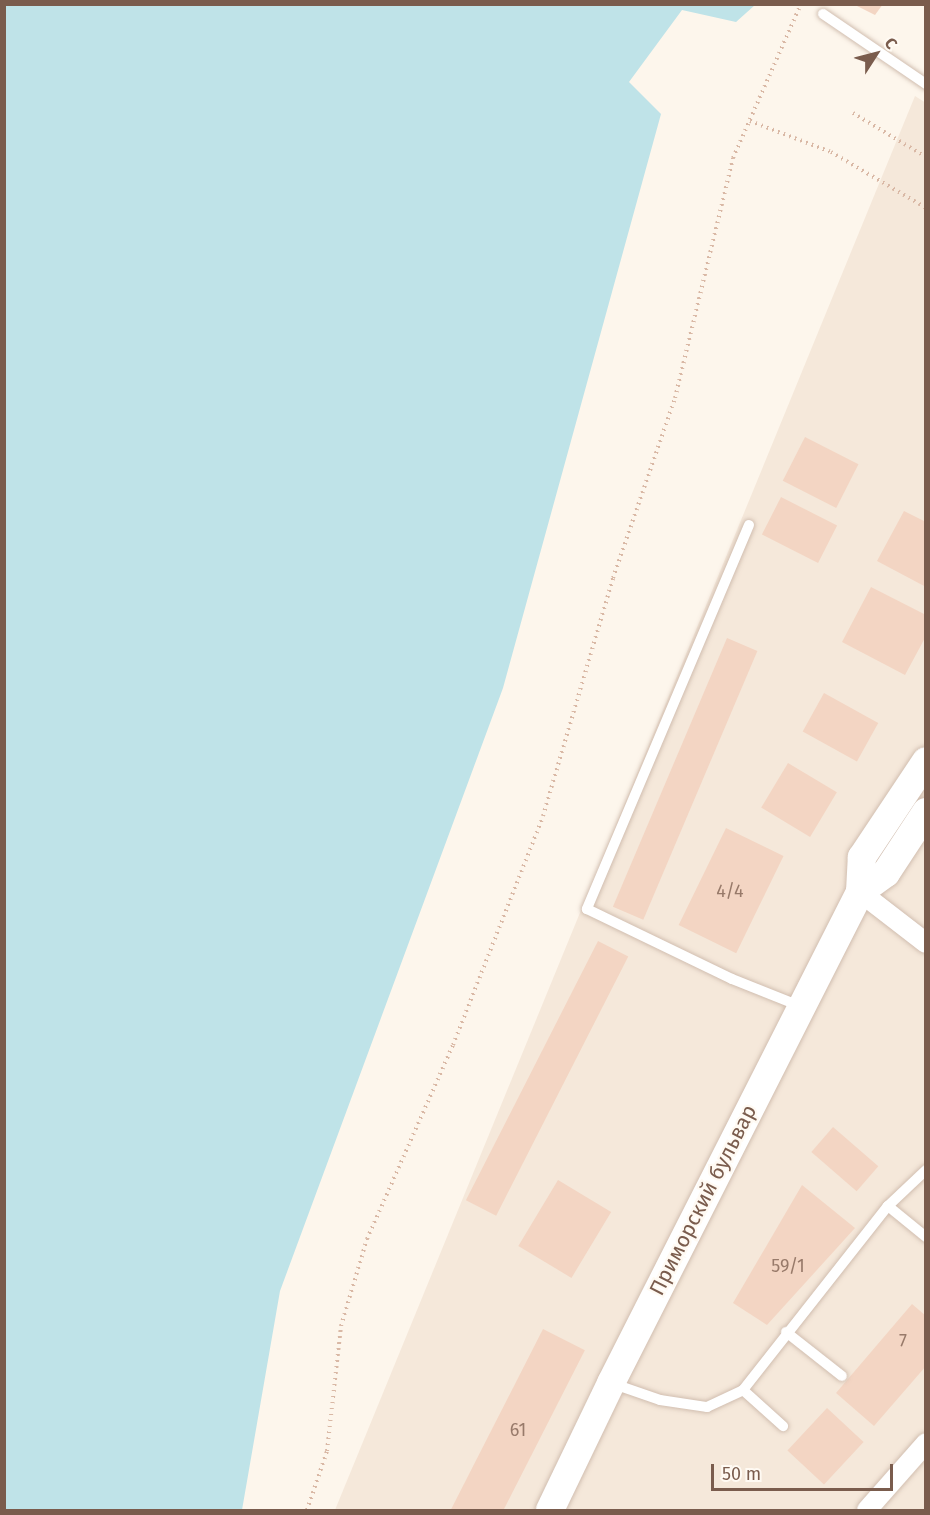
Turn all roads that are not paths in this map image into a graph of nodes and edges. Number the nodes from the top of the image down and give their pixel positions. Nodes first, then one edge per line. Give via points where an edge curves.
1 (823, 15) dead end
2 (926, 84) edge
3 (750, 525) dead end
4 (926, 761) edge
5 (926, 812) edge
6 (860, 892) junction
7 (926, 943) edge
8 (801, 1006) junction
9 (926, 1170) edge
10 (888, 1206) junction
11 (926, 1237) edge
12 (786, 1332) junction
13 (842, 1376) dead end
14 (610, 1383) junction
15 (743, 1390) junction
16 (783, 1426) dead end
17 (926, 1443) edge
18 (550, 1510) edge
19 (867, 1510) edge

1 - 2 lane
3 - 8 lane via 587,909 732,979
4 - 6 street, Приморский бульвар via 862,857
5 - 6 street, Приморский бульвар via 886,873
6 - 7 street
6 - 8 street, Приморский бульвар
8 - 14 street, Приморский бульвар
9 - 10 lane
10 - 11 lane
10 - 12 lane
12 - 13 lane
12 - 15 lane
14 - 15 lane via 660,1400 707,1407
14 - 18 street, Приморский бульвар
15 - 16 lane
17 - 19 street

